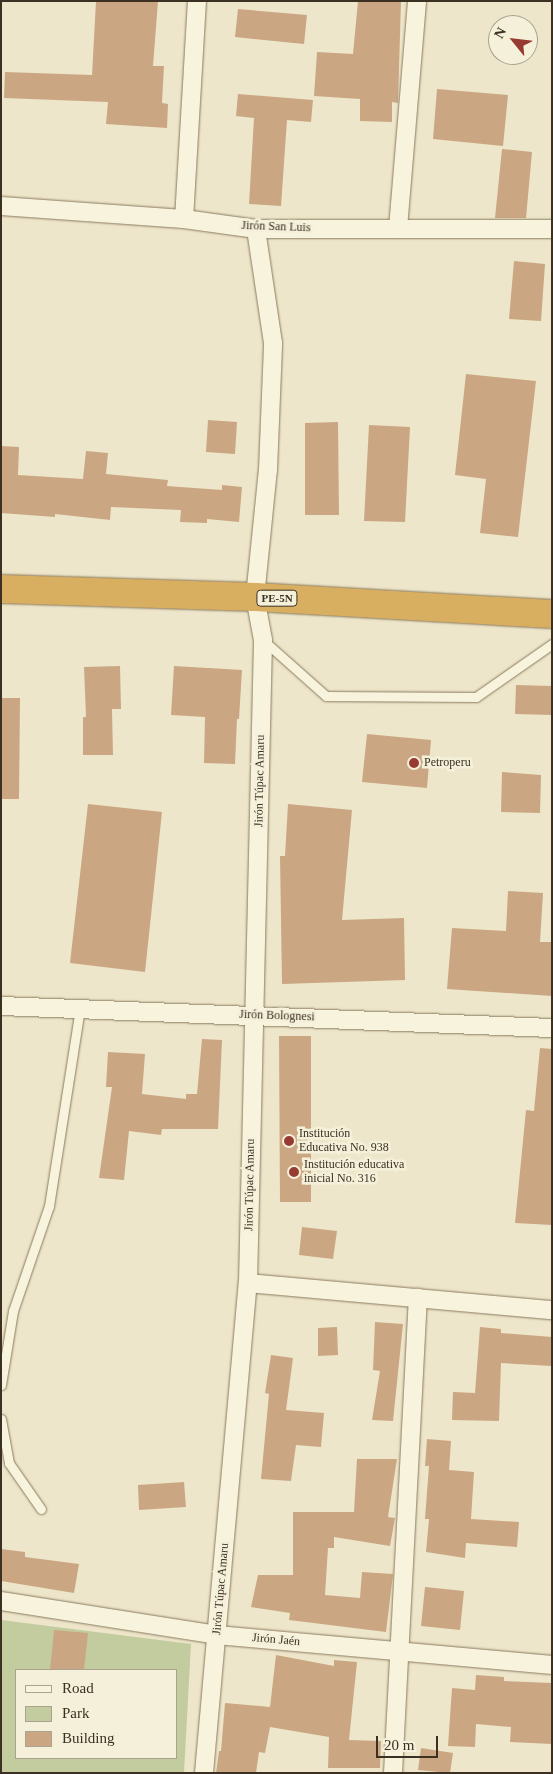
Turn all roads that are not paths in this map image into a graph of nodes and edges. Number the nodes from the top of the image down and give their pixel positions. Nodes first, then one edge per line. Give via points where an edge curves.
1 (196, 1) edge
2 (417, 1) edge
3 (1, 206) edge
4 (184, 219) junction
5 (256, 228) junction
6 (398, 228) junction
7 (552, 229) edge
8 (1, 589) edge
9 (255, 597) junction
10 (552, 614) edge
11 (263, 640) junction
12 (552, 644) edge
13 (1, 1006) edge
14 (80, 1009) junction
15 (255, 1015) junction
16 (552, 1028) edge
17 (248, 1283) junction
18 (418, 1298) junction
19 (552, 1310) edge
20 (1, 1385) edge
21 (1, 1419) edge
22 (40, 1509) dead end
23 (1, 1601) edge
24 (217, 1634) junction
25 (400, 1652) junction
26 (552, 1665) edge
27 (204, 1773) edge
28 (393, 1773) edge

1 - 4 street
2 - 6 street
3 - 4 street, Jirón San Luis
4 - 5 street, Jirón San Luis
5 - 6 street, Jirón San Luis
5 - 9 street, Jirón Túpac Amaru via 273,343 268,470
6 - 7 street, Jirón San Luis
8 - 9 highway, PE-5N
9 - 10 highway, PE-5N
9 - 11 street, Jirón Túpac Amaru
11 - 12 lane via 326,696 476,697
11 - 15 street, Jirón Túpac Amaru
13 - 14 street, Jirón Bolognesi
14 - 15 street, Jirón Bolognesi
14 - 20 lane via 49,1206 13,1311
15 - 16 street, Jirón Bolognesi
15 - 17 street, Jirón Túpac Amaru
17 - 18 street
17 - 24 street, Jirón Túpac Amaru
18 - 19 street
18 - 25 street
21 - 22 lane via 9,1463
23 - 24 street, Jirón Jaén
24 - 25 street, Jirón Jaén
24 - 27 street, Jirón Túpac Amaru
25 - 26 street, Jirón Jaén
25 - 28 street

